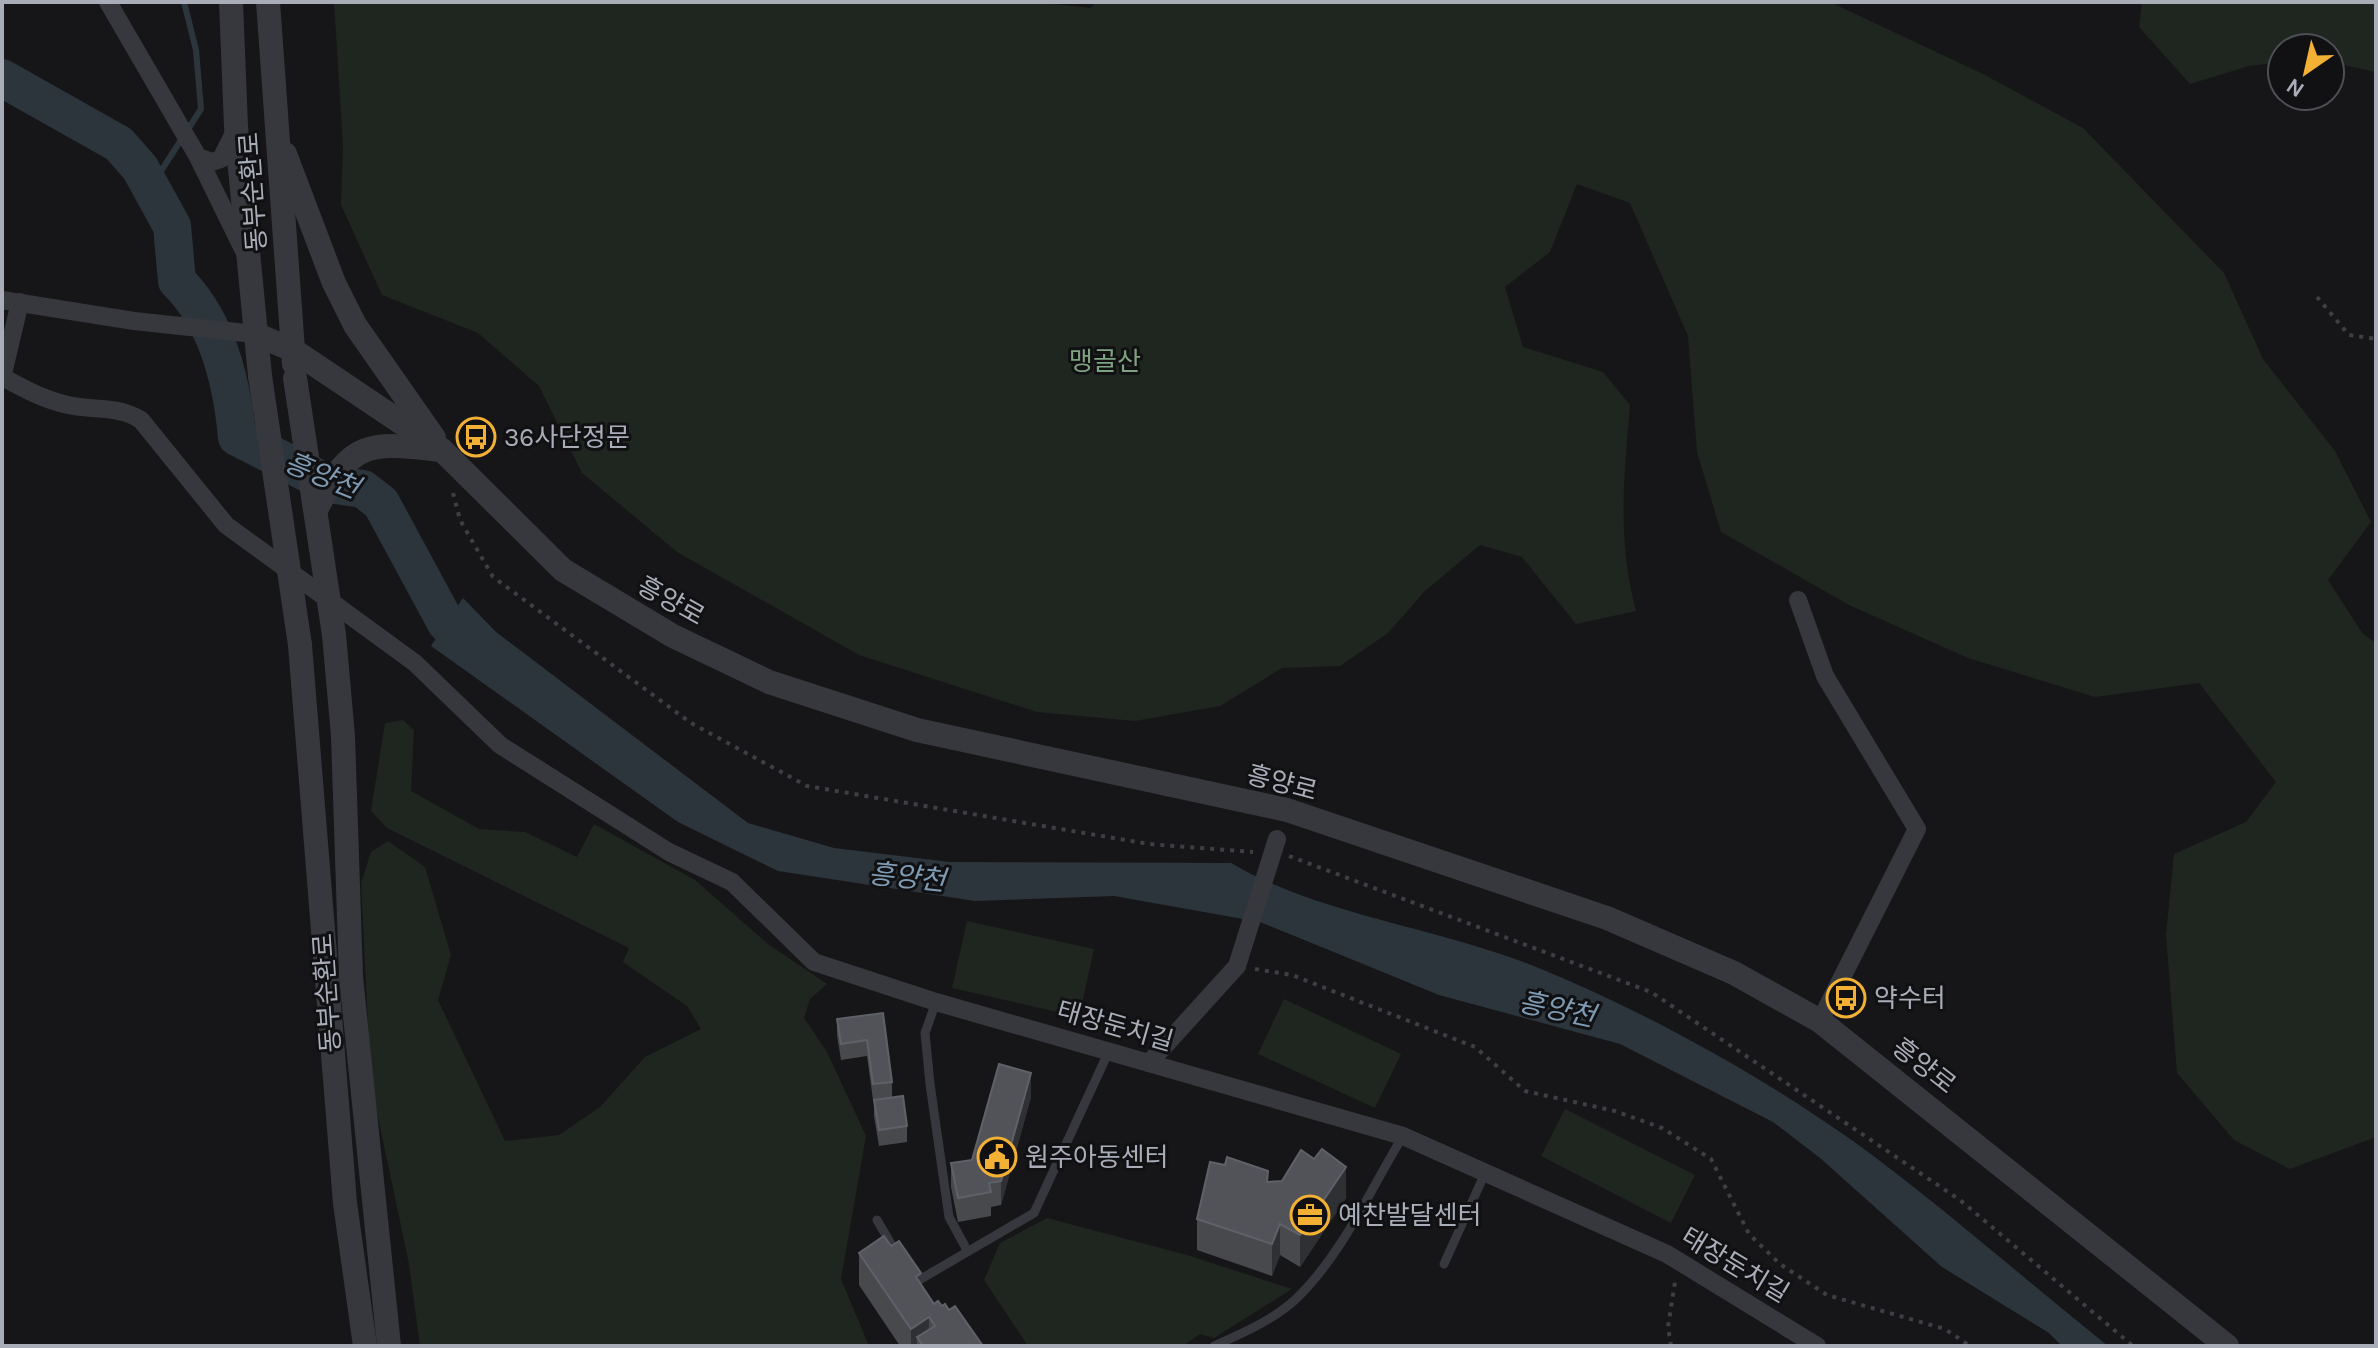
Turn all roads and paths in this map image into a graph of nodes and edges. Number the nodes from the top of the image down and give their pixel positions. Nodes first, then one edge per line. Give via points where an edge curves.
1 (108, 2) edge
2 (231, 2) edge
3 (268, 2) edge
4 (236, 127) junction
5 (277, 138) junction
6 (198, 157) junction
7 (248, 259) junction
8 (2317, 297) dead end
9 (11, 301) edge
10 (255, 334) junction
11 (2376, 339) edge
12 (293, 350) junction
13 (3, 378) edge
14 (442, 450) junction
15 (317, 508) junction
16 (1798, 600) dead end
17 (1287, 810) junction
18 (1237, 966) junction
19 (936, 1002) junction
20 (1820, 1021) junction
21 (1109, 1051) junction
22 (1149, 1063) junction
23 (1403, 1136) junction
24 (1486, 1171) junction
25 (877, 1220) dead end
26 (967, 1250) junction
27 (1667, 1254) junction
28 (1444, 1264) dead end
29 (914, 1283) junction
30 (922, 1296) edge
31 (365, 1346) edge
32 (389, 1346) edge
33 (1214, 1346) edge
34 (1671, 1346) edge
35 (1817, 1346) edge
36 (1970, 1346) edge
37 (2227, 1346) edge

1 - 6 street
2 - 4 street, 동부순환로
3 - 5 street, 동부순환로
4 - 6 street via 221,159
4 - 7 street, 동부순환로
5 - 12 street, 동부순환로
5 - 14 street via 355,325
6 - 7 street
7 - 10 street, 동부순환로
8 - 11 path via 2349,335
9 - 10 street
9 - 13 street
10 - 12 street, 흥양로
10 - 31 street, 동부순환로, bridge via 300,645 345,1203
12 - 14 street, 흥양로
12 - 15 street, 동부순환로, bridge
13 - 19 street, 태장둔치길 via 69,406 123,409 141,420 226,525 415,663 500,745 669,852 732,882 814,962
14 - 15 street via 386,444 364,450 348,460
14 - 17 street, 흥양로 via 563,570 673,636 769,682 917,730
15 - 32 street, 동부순환로, bridge via 343,736 351,977
16 - 20 street via 1825,676 1917,829
17 - 18 street, bridge
17 - 20 street, 흥양로 via 1607,918 1734,973
18 - 22 street
18 - 36 path via 1292,975 1432,1028 1475,1047 1525,1091 1615,1111 1662,1128 1711,1159 1749,1234 1780,1264 1827,1295 1945,1329
19 - 21 street, 태장둔치길
19 - 26 lane via 925,1033 930,1084 949,1217
20 - 37 street, 흥양로
21 - 22 street, 태장둔치길
21 - 26 lane via 1034,1213
22 - 23 street, 태장둔치길
23 - 24 street, 태장둔치길
23 - 33 lane via 1339,1247 1297,1298 1252,1329
24 - 27 street, 태장둔치길
24 - 28 lane
25 - 29 lane
26 - 29 lane
27 - 34 path via 1676,1277 1668,1327
27 - 35 street, 태장둔치길
29 - 30 lane

